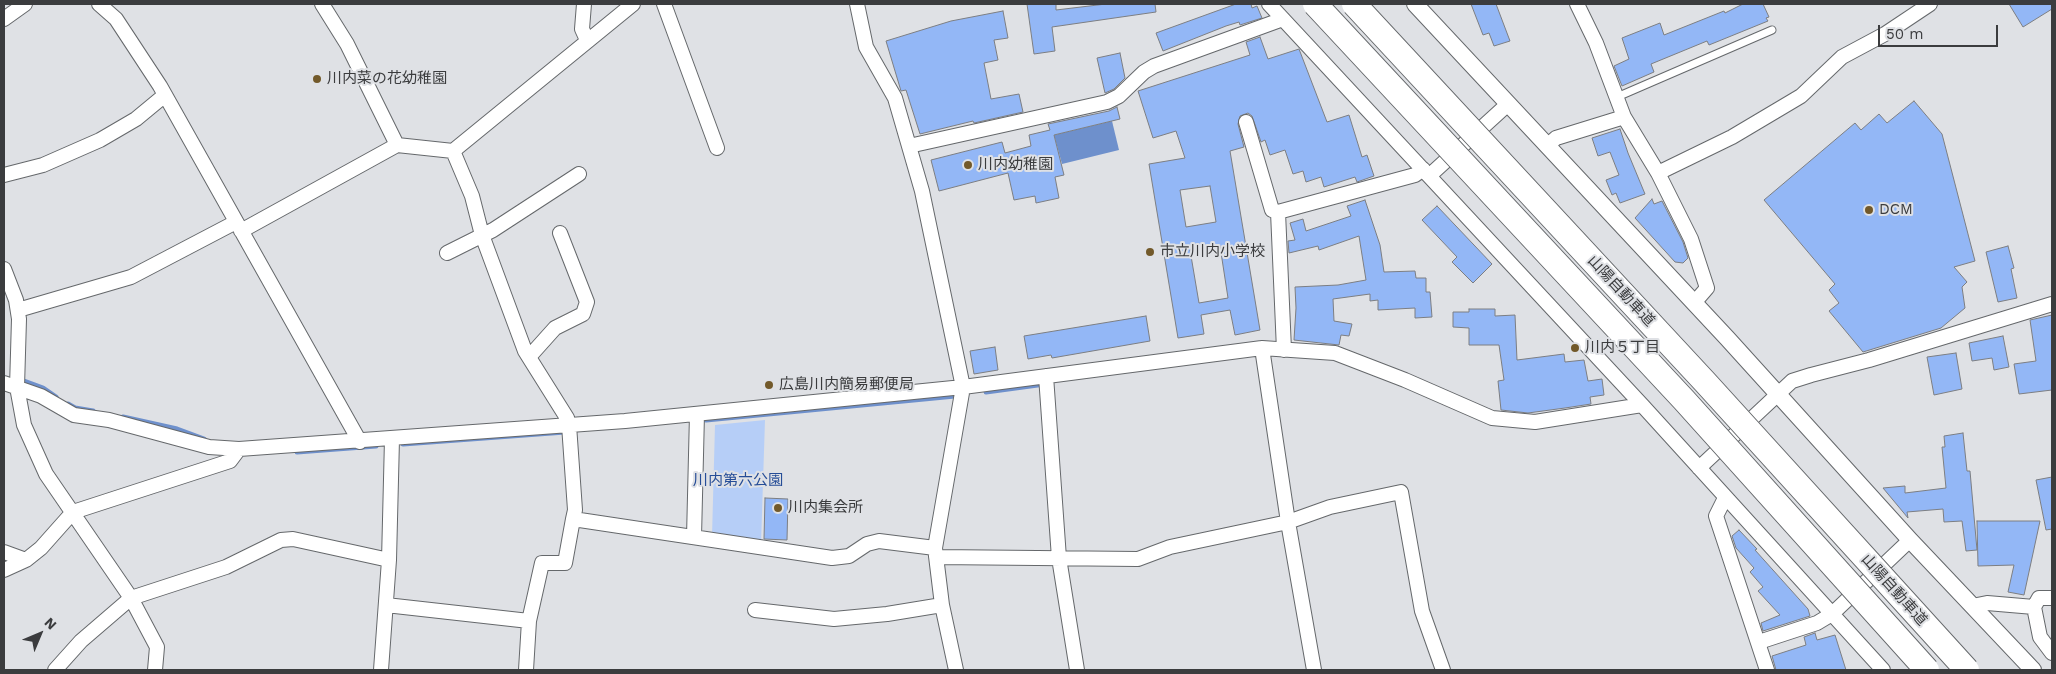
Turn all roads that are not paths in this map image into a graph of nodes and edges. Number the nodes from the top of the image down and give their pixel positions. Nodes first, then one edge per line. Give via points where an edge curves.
1 (25, 4) edge
2 (100, 4) edge
3 (322, 4) edge
4 (584, 4) edge
5 (633, 4) edge
6 (664, 4) edge
7 (857, 4) edge
8 (1269, 4) edge
9 (1315, 4) edge
10 (1354, 4) edge
11 (1416, 4) edge
12 (1577, 4) edge
13 (1930, 4) edge
14 (4, 19) edge
15 (1283, 19) junction
16 (1772, 30) dead end
17 (587, 40) junction
18 (165, 95) junction
19 (1617, 97) junction
20 (1508, 104) junction
21 (1624, 117) junction
22 (1246, 122) dead end
23 (396, 145) junction
24 (909, 146) junction
25 (1547, 146) junction
26 (717, 148) dead end
27 (453, 151) junction
28 (1426, 172) junction
29 (1658, 173) junction
30 (579, 174) dead end
31 (4, 176) edge
32 (1278, 212) junction
33 (238, 226) junction
34 (560, 233) dead end
35 (482, 235) junction
36 (447, 253) dead end
37 (4, 268) edge
38 (1694, 303) junction
39 (2052, 304) edge
40 (18, 310) junction
41 (1262, 348) junction
42 (1284, 350) junction
43 (529, 357) junction
44 (1046, 376) junction
45 (10, 385) edge
46 (963, 387) junction
47 (1778, 394) junction
48 (1642, 405) junction
49 (697, 414) junction
50 (569, 425) junction
51 (392, 439) junction
52 (360, 442) junction
53 (239, 449) junction
54 (1699, 468) junction
55 (1726, 498) junction
56 (73, 512) junction
57 (573, 519) junction
58 (1288, 522) junction
59 (694, 537) junction
60 (1910, 540) junction
61 (4, 552) edge
62 (935, 552) junction
63 (1059, 558) junction
64 (26, 560) junction
65 (389, 560) junction
66 (4, 570) edge
67 (132, 598) junction
68 (2052, 598) edge
69 (386, 605) junction
70 (942, 605) junction
71 (1972, 606) junction
72 (2034, 606) junction
73 (755, 610) dead end
74 (1832, 614) junction
75 (529, 621) junction
76 (1758, 642) junction
77 (2052, 653) edge
78 (55, 670) edge
79 (155, 670) edge
80 (381, 670) edge
81 (526, 670) edge
82 (956, 670) edge
83 (1077, 670) edge
84 (1314, 670) edge
85 (1443, 670) edge
86 (1767, 670) edge
87 (1884, 670) edge
88 (1927, 670) edge
89 (1967, 670) edge
90 (2033, 670) edge

1 - 14 street
2 - 18 street via 116,19
3 - 23 street via 347,44
4 - 17 street via 582,29
5 - 17 street
6 - 26 street
7 - 24 street via 866,47 895,98
8 - 15 street
9 - 88 highway, 山陽自動車道, bridge via 1684,400
10 - 89 highway, 山陽自動車道, bridge
11 - 20 street
12 - 19 street
13 - 29 street via 1886,34 1842,57 1801,96 1732,137
15 - 24 street via 1154,66 1119,96 1107,102
15 - 28 street
16 - 19 lane
17 - 27 street
18 - 31 street via 136,119 100,140 42,165
18 - 33 street
19 - 21 street
20 - 25 street
20 - 28 street
21 - 25 street via 1556,138
21 - 29 street
22 - 32 street via 1272,210
23 - 27 street
23 - 33 street
24 - 46 street via 922,191
25 - 38 street
27 - 35 street via 472,196
28 - 32 street
28 - 48 street
29 - 38 street via 1691,239 1706,288
30 - 35 street
32 - 42 street
33 - 40 street via 131,277
33 - 52 street
34 - 43 street via 587,302 584,314 555,328
35 - 36 street
35 - 43 street
37 - 40 street
38 - 47 street
39 - 47 street via 1792,381
40 - 45 street
41 - 42 street
41 - 44 street
41 - 58 street
42 - 48 street via 1336,353 1492,418 1534,422
43 - 50 street
44 - 46 street
44 - 63 street
45 - 53 street via 42,396 74,415 109,420 209,447
45 - 56 street via 46,474
46 - 49 street
46 - 62 street
47 - 54 street
47 - 60 street
48 - 54 street
49 - 50 street
49 - 59 street
50 - 51 street
50 - 57 street
51 - 52 street
51 - 65 street
52 - 53 street
53 - 56 street via 230,461
54 - 55 street
55 - 74 street
55 - 76 street via 1716,516
56 - 64 street
56 - 67 street
57 - 59 street
57 - 75 street via 565,563 542,563
58 - 63 street via 1170,547 1138,559
58 - 84 street
58 - 85 street via 1330,507 1401,492 1422,610
59 - 62 street via 832,558 848,556 867,544 879,541
60 - 71 street
60 - 74 street
61 - 64 street
62 - 63 street
62 - 70 street
63 - 83 street
64 - 66 street
65 - 67 street via 293,539 281,540 226,567
65 - 69 street
67 - 78 street via 81,641
67 - 79 street via 157,647
68 - 72 street via 2038,598
69 - 75 street
69 - 80 street
70 - 73 street via 834,619
70 - 82 street
71 - 72 street via 1987,602
71 - 90 street
72 - 77 street via 2040,638
74 - 76 street via 1817,624
74 - 87 street
75 - 81 street
76 - 86 street

